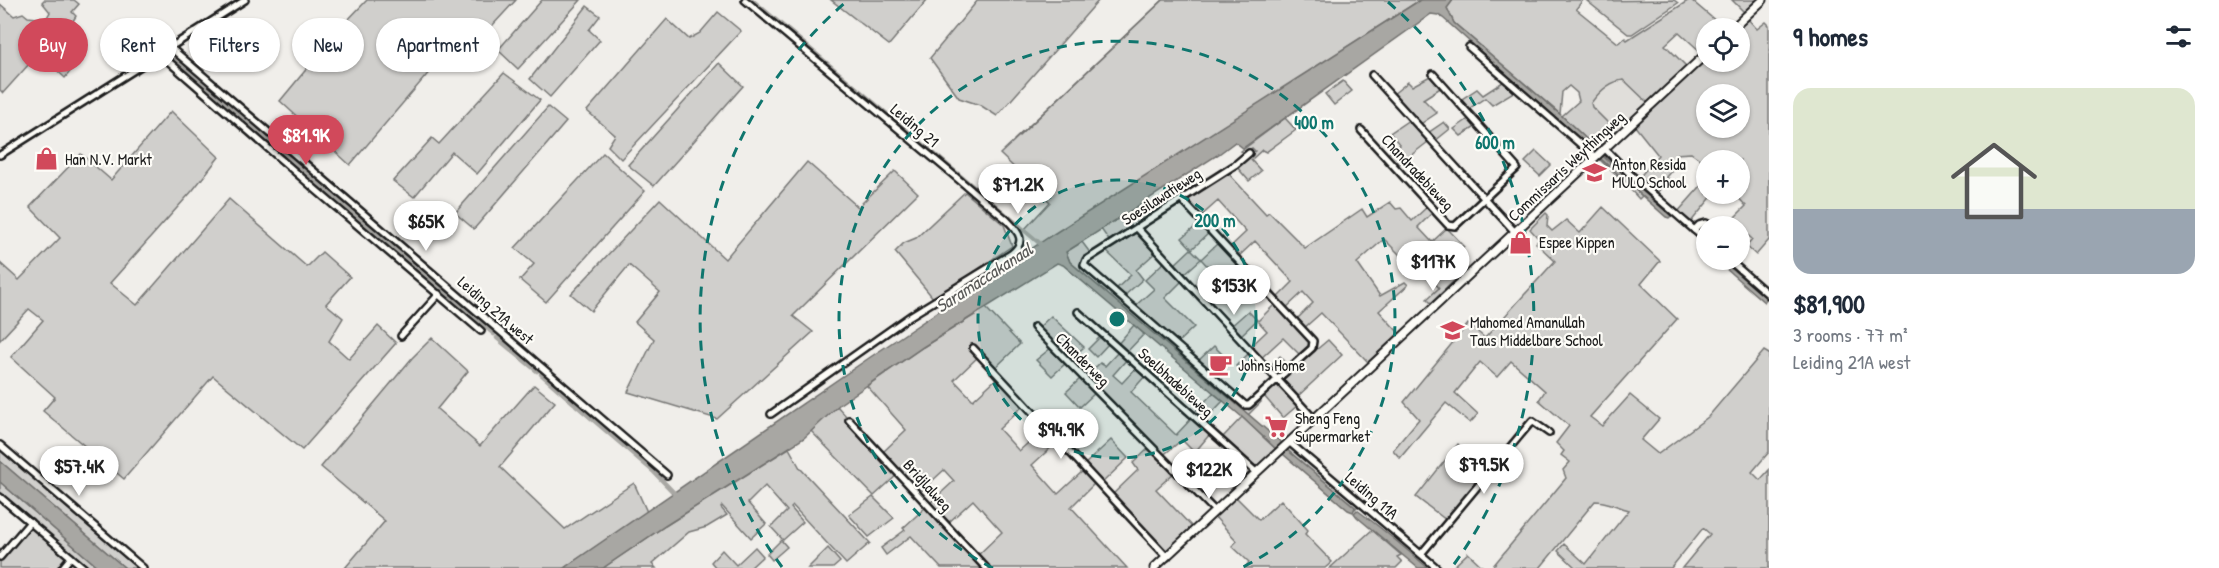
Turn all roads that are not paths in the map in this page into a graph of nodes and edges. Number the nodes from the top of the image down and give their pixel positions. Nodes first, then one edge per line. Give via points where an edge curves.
1 (245, 0) edge
2 (745, 0) edge
3 (1763, 0) edge
4 (1744, 18) edge
5 (177, 44) edge
6 (1469, 47) dead end
7 (177, 53) edge
8 (1696, 63) edge
9 (177, 69) edge
10 (131, 72) edge
11 (1433, 74) dead end
12 (1372, 75) dead end
13 (1361, 130) dead end
14 (1249, 153) dead end
15 (1599, 153) junction
16 (0, 155) edge
17 (1484, 199) junction
18 (1181, 200) junction
19 (1137, 228) junction
20 (1694, 230) edge
21 (1515, 232) junction
22 (1740, 270) edge
23 (439, 294) junction
24 (1769, 295) edge
25 (1078, 312) dead end
26 (1034, 327) dead end
27 (481, 331) dead end
28 (401, 336) dead end
29 (973, 348) dead end
30 (1278, 379) junction
31 (771, 414) dead end
32 (1314, 419) junction
33 (849, 420) dead end
34 (1549, 433) dead end
35 (0, 445) edge
36 (1285, 446) junction
37 (1256, 472) junction
38 (667, 475) dead end
39 (0, 497) edge
40 (1215, 511) junction
41 (30, 522) junction
42 (1421, 554) junction
43 (0, 557) edge
44 (71, 557) junction
45 (1167, 557) junction
46 (62, 568) edge
47 (84, 568) edge
48 (143, 568) edge
49 (986, 568) edge
50 (1154, 568) edge
51 (1437, 568) edge

1 - 5 street
2 - 31 street, Leiding 21 via 1008,220 1021,237 1011,254 910,316
3 - 4 main road
6 - 15 street
7 - 38 street, Leiding 21A west
8 - 15 main road, Commissaris Weythingweg
9 - 23 street
10 - 16 street
11 - 17 street via 1517,168
12 - 17 street
13 - 17 street, Chandradebieweg via 1448,225 1455,226
14 - 18 street, Soesilawatieweg
15 - 20 street
15 - 21 main road, Commissaris Weythingweg
17 - 21 street
18 - 19 street, Soesilawatieweg
18 - 30 street via 1313,341 1312,348
19 - 30 street
19 - 30 street, Soesilawatieweg via 1086,260 1085,267 1245,405
21 - 32 main road, Commissaris Weythingweg
22 - 24 street
23 - 27 street
23 - 28 street
25 - 37 street, Soelbhadebieweg
26 - 40 street, Chanderweg
29 - 45 street
30 - 32 street
32 - 36 main road, Commissaris Weythingweg
33 - 49 street, Bridjlalweg
34 - 42 street via 1532,421
35 - 48 street
36 - 37 main road, Commissaris Weythingweg
36 - 42 street, Leiding 11A
37 - 40 main road, Commissaris Weythingweg
39 - 41 street
40 - 45 main road, Commissaris Weythingweg
41 - 43 street
41 - 44 street
42 - 51 street, Leiding 11A
44 - 46 street
44 - 47 street
45 - 50 main road, Commissaris Weythingweg

